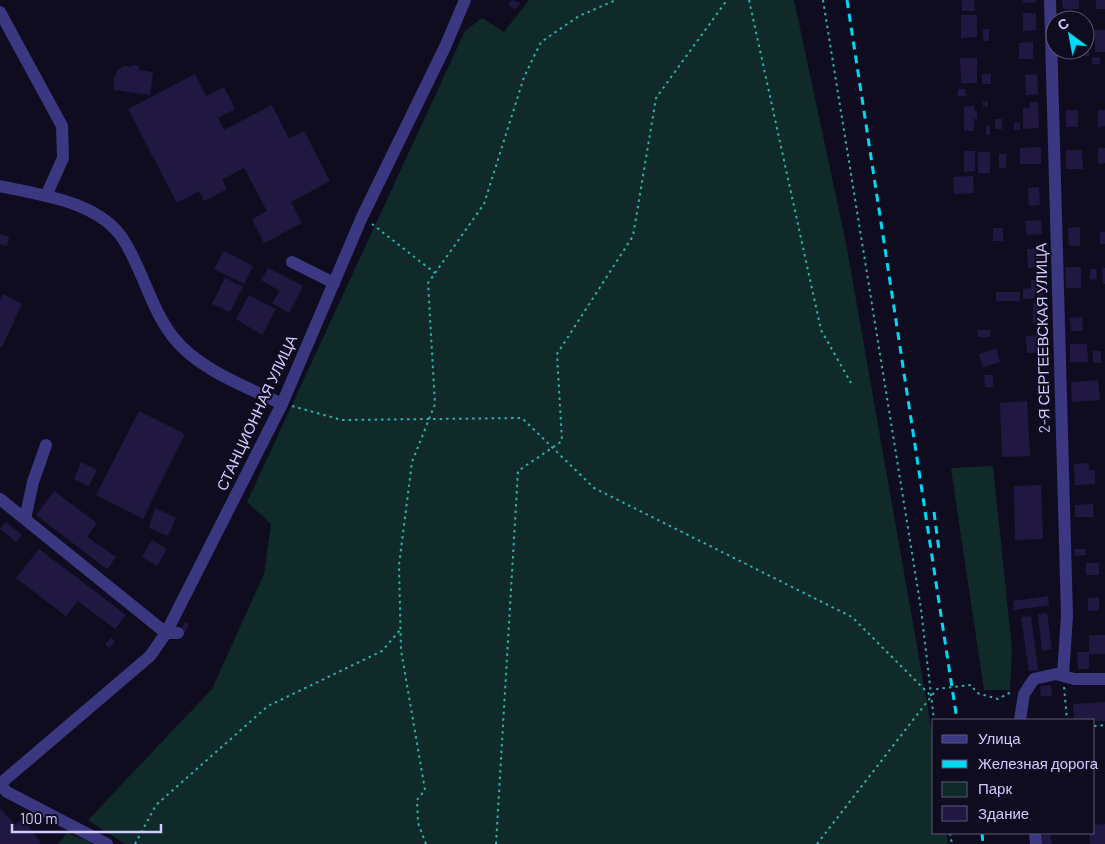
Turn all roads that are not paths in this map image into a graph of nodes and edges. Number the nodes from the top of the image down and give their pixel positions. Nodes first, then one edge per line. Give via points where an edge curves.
1 (465, 0) edge
2 (1050, 0) edge
3 (0, 12) edge
4 (0, 186) edge
5 (46, 196) junction
6 (292, 262) dead end
7 (334, 283) junction
8 (282, 404) junction
9 (46, 445) dead end
10 (3, 506) edge
11 (25, 519) junction
12 (172, 633) junction
13 (1062, 675) junction
14 (1105, 679) edge
15 (1020, 719) edge
16 (0, 785) edge
17 (106, 844) edge

1 - 7 street, СТАНЦИОННАЯ УЛИЦА
2 - 13 street, 2-Я СЕРГЕЕВСКАЯ УЛИЦА via 1067,616
3 - 5 street via 62,126 62,158
4 - 5 street
5 - 8 street via 104,218 122,238 160,318 174,338 224,376
6 - 7 street
7 - 8 street, СТАНЦИОННАЯ УЛИЦА
8 - 12 street, СТАНЦИОННАЯ УЛИЦА
9 - 11 street via 30,491
10 - 11 street
11 - 12 street
12 - 16 street, СТАНЦИОННАЯ УЛИЦА via 150,656
13 - 14 street via 1074,679
13 - 15 street via 1040,677 1030,682 1024,694
16 - 17 street via 7,792

